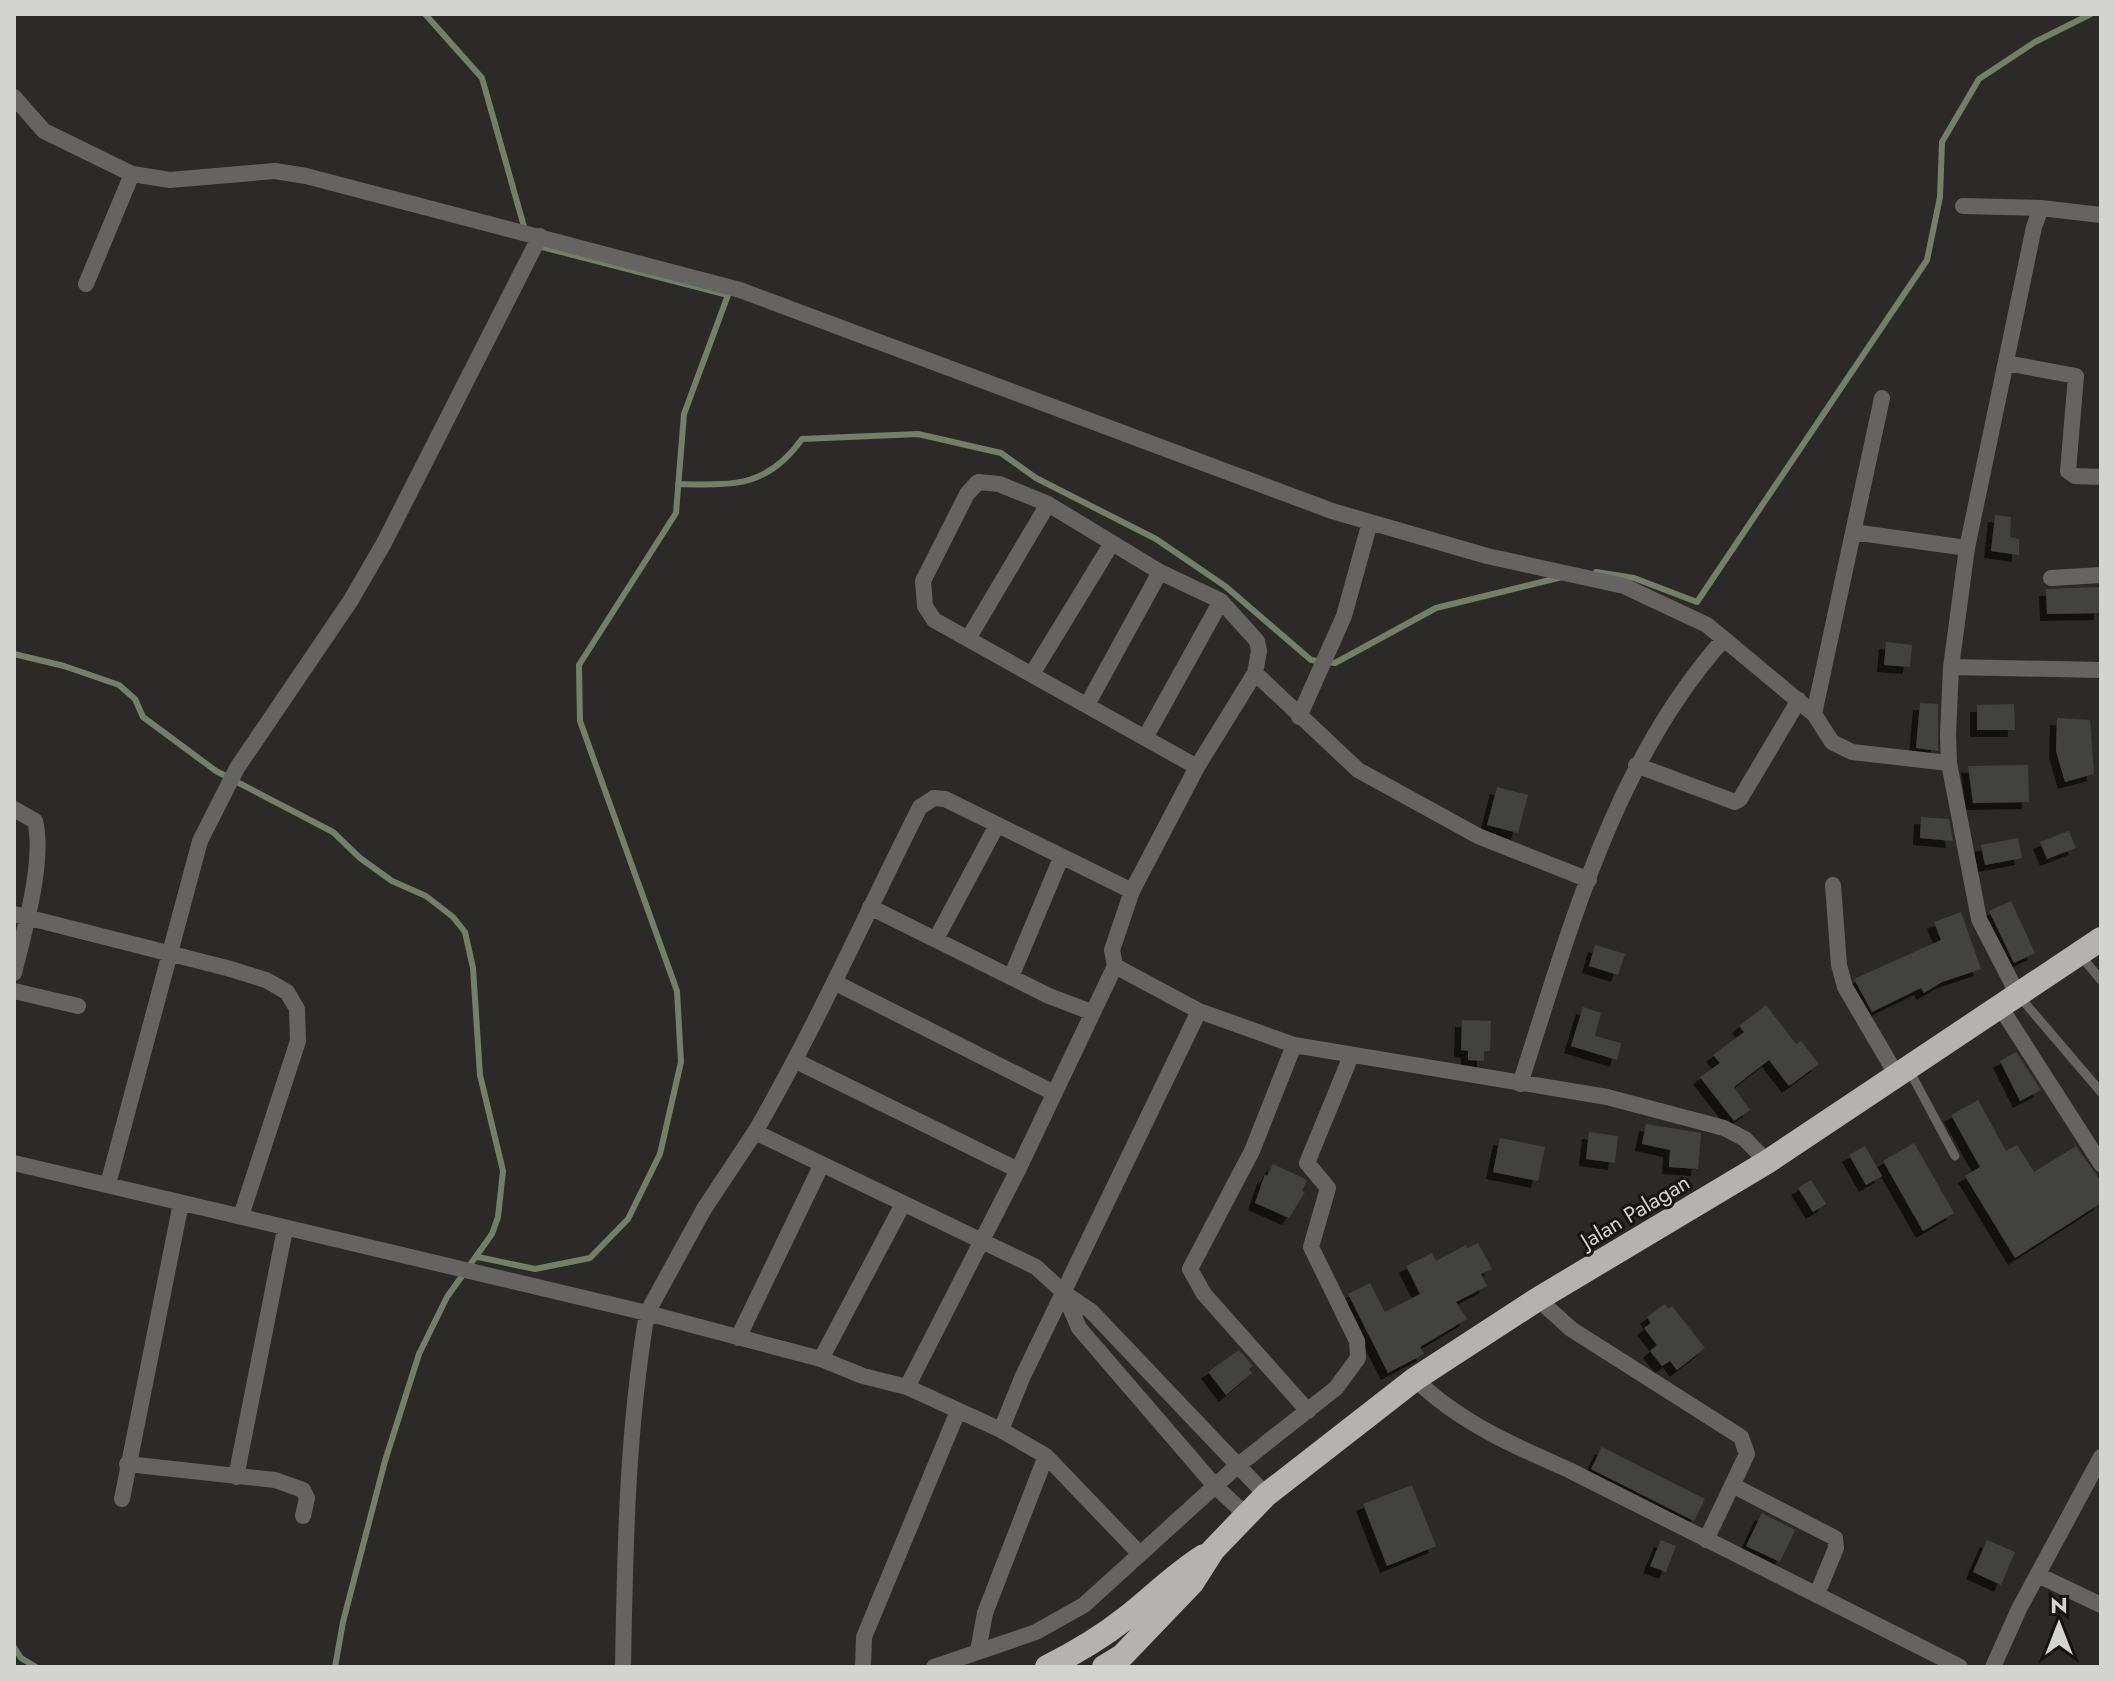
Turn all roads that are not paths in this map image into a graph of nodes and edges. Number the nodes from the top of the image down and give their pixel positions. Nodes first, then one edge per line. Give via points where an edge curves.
1 (14, 97) edge
2 (132, 174) junction
3 (1963, 206) dead end
4 (2041, 208) junction
5 (2101, 215) edge
6 (536, 242) junction
7 (86, 284) dead end
8 (2006, 363) junction
9 (1882, 398) dead end
10 (2101, 477) edge
11 (1048, 504) junction
12 (1370, 522) junction
13 (1853, 532) junction
14 (1112, 543) junction
15 (1967, 548) junction
16 (1160, 572) junction
17 (2101, 575) edge
18 (2051, 578) dead end
19 (1221, 601) junction
20 (968, 639) junction
21 (1724, 639) junction
22 (1951, 667) junction
23 (2101, 670) edge
24 (1255, 673) junction
25 (1032, 674) junction
26 (1799, 700) junction
27 (1087, 705) junction
28 (1814, 714) junction
29 (1299, 717) junction
30 (1145, 738) junction
31 (1949, 763) junction
32 (1636, 765) junction
33 (1197, 767) junction
34 (14, 809) edge
35 (996, 827) junction
36 (1061, 858) junction
37 (1589, 880) junction
38 (1833, 885) dead end
39 (1132, 891) junction
40 (870, 907) junction
41 (21, 916) edge
42 (936, 939) junction
43 (2101, 939) edge
44 (170, 953) junction
45 (2079, 954) junction
46 (1115, 966) junction
47 (14, 973) edge
48 (1011, 977) junction
49 (2101, 980) edge
50 (834, 982) junction
51 (14, 991) edge
52 (2008, 999) junction
53 (78, 1006) dead end
54 (1199, 1011) junction
55 (1091, 1012) junction
56 (1294, 1045) junction
57 (1351, 1056) junction
58 (796, 1061) junction
59 (1902, 1070) junction
60 (1520, 1084) junction
61 (2101, 1092) edge
62 (1054, 1093) junction
63 (755, 1132) junction
64 (1955, 1156) dead end
65 (1767, 1162) junction
66 (14, 1163) edge
67 (2101, 1164) edge
68 (821, 1166) junction
69 (1018, 1170) junction
70 (108, 1184) junction
71 (181, 1203) junction
72 (903, 1204) junction
73 (241, 1216) junction
74 (285, 1229) junction
75 (981, 1241) junction
76 (1063, 1292) junction
77 (1538, 1299) junction
78 (647, 1313) junction
79 (738, 1338) junction
80 (821, 1359) junction
81 (1415, 1379) junction
82 (907, 1387) junction
83 (958, 1411) junction
84 (1308, 1411) junction
85 (1001, 1430) junction
86 (1046, 1456) junction
87 (2101, 1457) edge
88 (127, 1464) junction
89 (1236, 1467) junction
90 (236, 1477) junction
91 (1215, 1486) junction
92 (1734, 1486) junction
93 (1266, 1495) junction
94 (122, 1499) dead end
95 (1246, 1515) junction
96 (303, 1516) dead end
97 (1706, 1540) junction
98 (1213, 1550) junction
99 (1140, 1554) junction
100 (2038, 1575) junction
101 (1817, 1594) junction
102 (2101, 1605) edge
103 (978, 1651) junction
104 (1113, 1663) edge
105 (623, 1667) edge
106 (863, 1667) edge
107 (934, 1667) edge
108 (1047, 1667) edge
109 (1960, 1667) edge
110 (1993, 1667) edge

1 - 2 street via 44,131
2 - 6 street via 170,180 275,171 306,176
2 - 7 street
3 - 4 street
4 - 5 street
4 - 8 street via 2023,266
6 - 12 street via 740,290
6 - 44 street via 384,543 225,789 200,841
8 - 10 street via 2076,376 2067,468 2075,476
8 - 15 street
9 - 13 street
11 - 14 street
11 - 20 street
11 - 20 street via 987,481 978,482 967,494 923,581 922,594 934,620
12 - 21 street via 1487,556 1624,586 1707,625
12 - 29 street via 1344,616
13 - 15 street
13 - 28 street
14 - 16 street
14 - 25 street
15 - 22 street
16 - 19 street
16 - 27 street
17 - 18 street
19 - 24 street via 1257,641
19 - 30 street
20 - 25 street
21 - 26 street
21 - 32 street via 1679,694
22 - 23 street
22 - 31 street
24 - 29 street
24 - 33 street
25 - 27 street
26 - 28 street
26 - 32 street via 1735,802
27 - 30 street
28 - 31 street via 1832,742 1852,752
29 - 37 street via 1358,770 1478,836
30 - 33 street
31 - 52 street via 1979,919
32 - 37 street
33 - 39 street
34 - 41 street via 35,821 39,837
35 - 36 street
35 - 40 street via 945,799 927,801
35 - 42 street
36 - 39 street
36 - 48 street
37 - 60 street
38 - 59 street via 1845,987
39 - 46 street via 1117,924
40 - 42 street
40 - 50 street
41 - 44 street
41 - 47 street
42 - 48 street
43 - 45 highway, Jalan Palagan
44 - 70 street
44 - 73 street via 266,980 287,992 297,1009 298,1041
45 - 49 lane
45 - 52 highway, Jalan Palagan
46 - 54 street
46 - 55 street
48 - 55 street
50 - 58 street
50 - 62 street
51 - 53 street
52 - 59 highway, Jalan Palagan
52 - 61 lane
52 - 67 street
54 - 56 street
54 - 76 street
55 - 62 street
56 - 57 street
56 - 84 street via 1252,1151 1190,1269 1204,1294
57 - 60 street
57 - 84 street via 1307,1163 1328,1188 1311,1247 1357,1341 1358,1358 1343,1380
58 - 63 street
58 - 69 street
59 - 64 lane
59 - 65 highway, Jalan Palagan
60 - 65 street via 1607,1097 1724,1128 1745,1139
62 - 69 street
63 - 68 street
63 - 78 street via 704,1209
65 - 77 highway, Jalan Palagan
66 - 70 street
68 - 72 street
68 - 79 street
69 - 75 street
70 - 71 street
71 - 73 street
71 - 88 street
72 - 75 street
72 - 80 street
73 - 74 street
74 - 78 street
74 - 90 street
75 - 76 street via 1036,1267
75 - 82 street
76 - 85 street
76 - 89 street via 1091,1311
76 - 91 street via 1079,1328
77 - 81 highway, Jalan Palagan
77 - 92 street via 1584,1338 1741,1437 1747,1454
78 - 79 street
78 - 105 street via 626,1512
79 - 80 street
80 - 82 street
81 - 93 highway, Jalan Palagan
81 - 97 street via 1453,1411 1507,1443
82 - 83 street
83 - 85 street
83 - 106 street via 864,1637
84 - 89 street
85 - 86 street
86 - 99 street
86 - 103 street via 985,1613
87 - 100 street
88 - 90 street
88 - 94 street
89 - 91 street
89 - 93 street
90 - 96 street via 275,1480 303,1490
91 - 95 street
91 - 99 street
92 - 97 street
92 - 101 street via 1835,1538 1836,1548
93 - 95 highway, Jalan Palagan
95 - 98 highway, Jalan Palagan
97 - 101 street
98 - 104 highway, Jalan Palagan via 1192,1583
98 - 108 highway, Jalan Palagan via 1178,1572 1126,1618
99 - 103 street via 1084,1605 1036,1632
100 - 102 street
100 - 110 street
101 - 109 street
103 - 107 street

